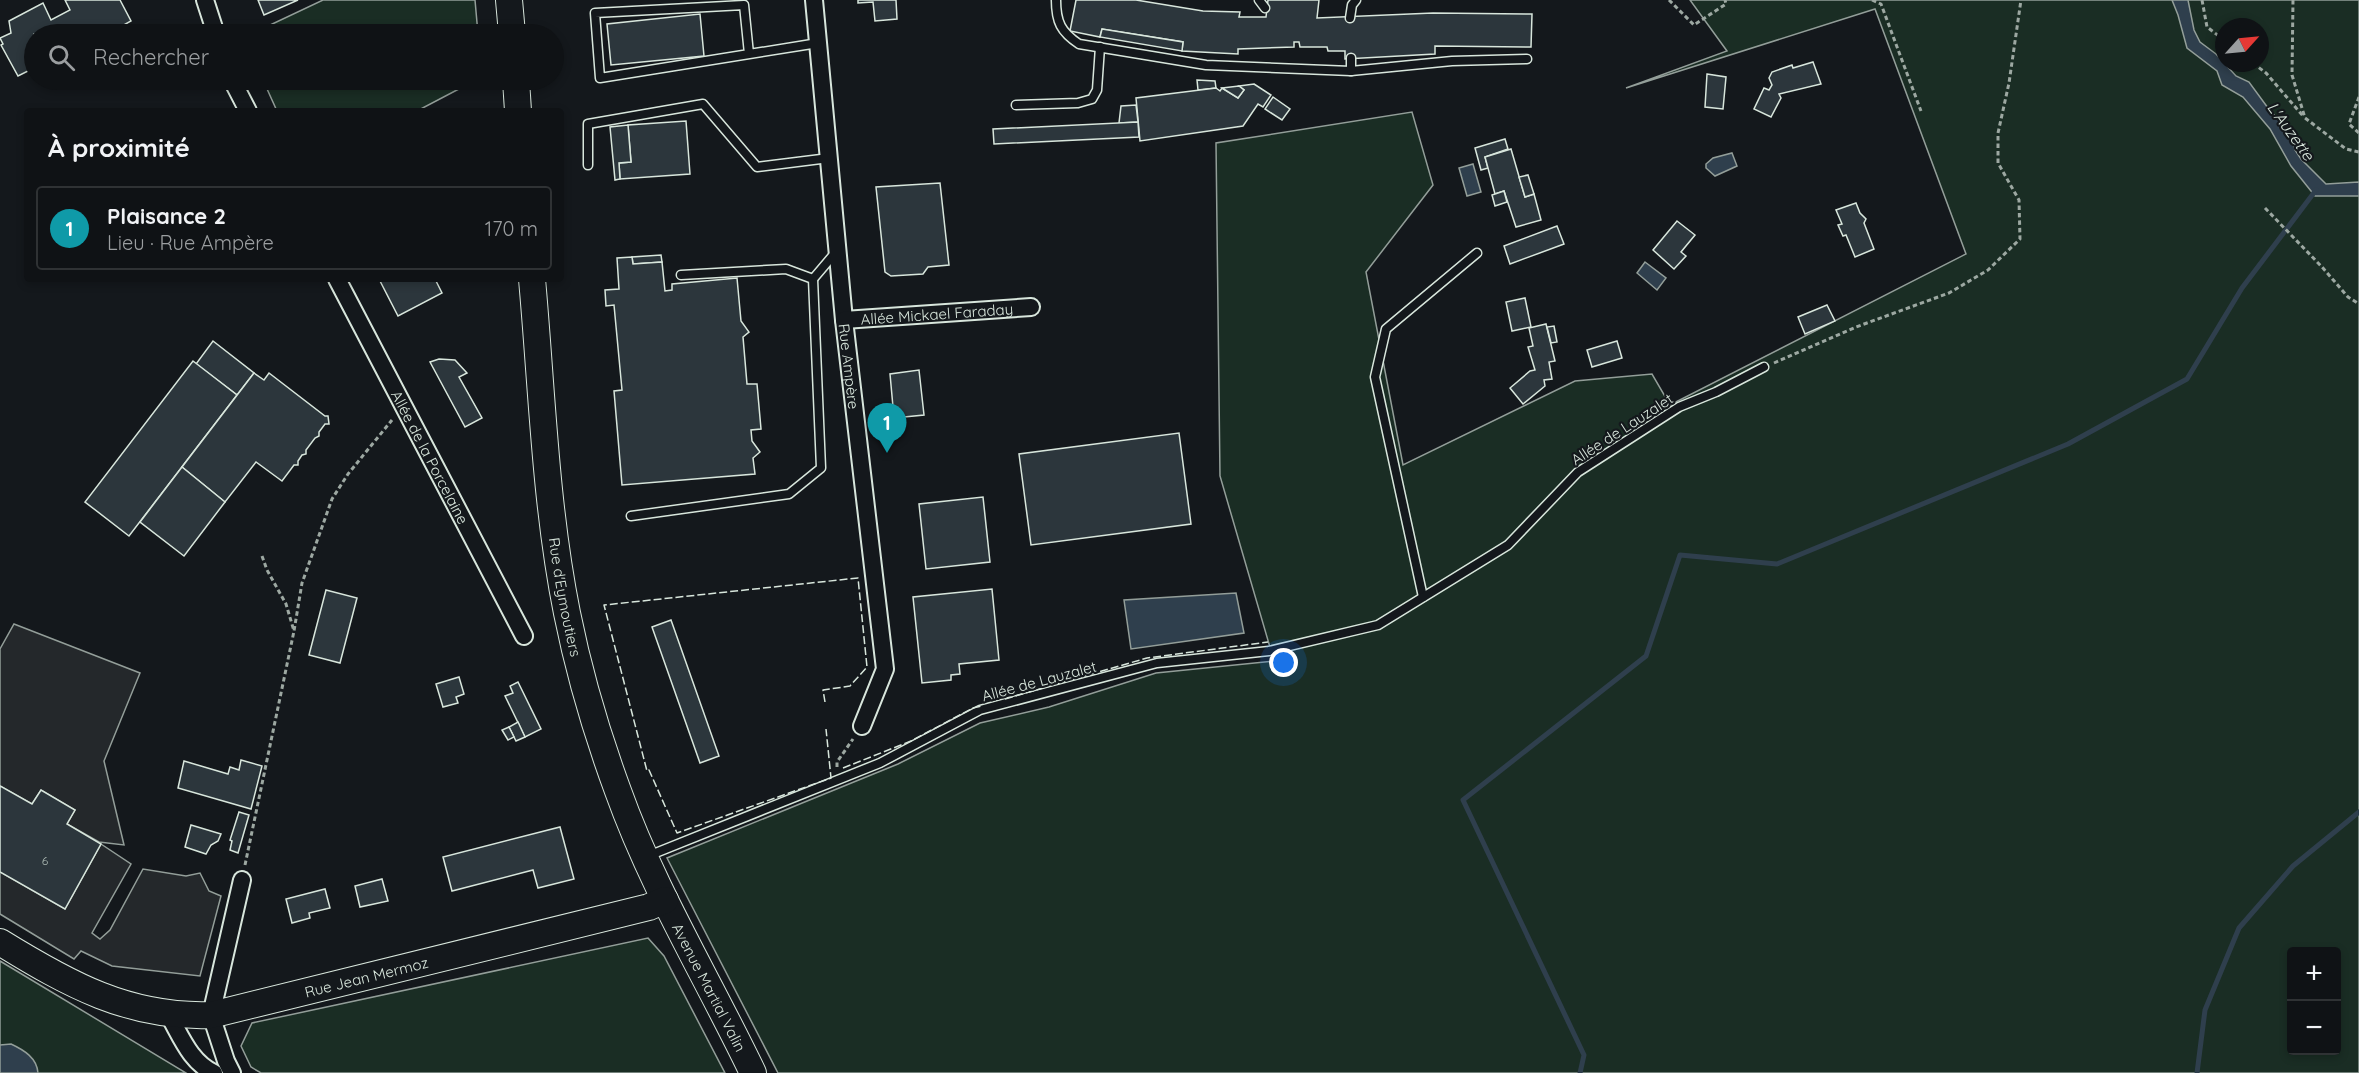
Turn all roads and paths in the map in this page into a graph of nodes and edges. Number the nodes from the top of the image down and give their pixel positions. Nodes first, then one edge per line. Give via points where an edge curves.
1 (206, 0) edge
2 (509, 0) edge
3 (814, 0) edge
4 (1056, 0) edge
5 (1259, 0) edge
6 (1356, 0) edge
7 (1669, 0) edge
8 (1725, 0) edge
9 (1872, 0) edge
10 (2021, 0) edge
11 (2202, 0) edge
12 (2293, 0) edge
13 (1265, 8) dead end
14 (1350, 18) dead end
15 (213, 24) edge
16 (511, 24) edge
17 (2215, 33) edge
18 (818, 43) junction
19 (1100, 47) junction
20 (749, 54) junction
21 (1351, 58) dead end
22 (1527, 59) dead end
23 (1351, 70) junction
24 (2265, 72) edge
25 (237, 90) edge
26 (517, 90) edge
27 (2359, 97) edge
28 (1016, 105) dead end
29 (246, 108) edge
30 (518, 108) edge
31 (1921, 111) dead end
32 (2305, 118) junction
33 (2359, 133) edge
34 (2359, 152) edge
35 (829, 158) junction
36 (588, 165) dead end
37 (2265, 208) dead end
38 (838, 250) junction
39 (1478, 253) dead end
40 (681, 275) dead end
41 (813, 279) junction
42 (339, 282) edge
43 (532, 282) edge
44 (2359, 304) edge
45 (1031, 307) dead end
46 (844, 320) junction
47 (1764, 367) joint
48 (404, 404) junction
49 (631, 516) dead end
50 (262, 556) dead end
51 (1423, 597) junction
52 (294, 632) junction
53 (524, 636) dead end
54 (862, 726) joint
55 (838, 780) junction
56 (645, 857) junction
57 (242, 880) joint
58 (665, 900) junction
59 (0, 942) edge
60 (168, 1014) junction
61 (211, 1015) junction
62 (214, 1073) edge
63 (232, 1073) edge
64 (753, 1073) edge

1 - 15 street
2 - 16 main road
3 - 18 street, Rue Ampère
4 - 19 lane via 1056,15 1066,35 1079,44
5 - 13 lane
6 - 14 lane
7 - 8 path via 1694,25 1726,4
9 - 31 path via 1881,4
10 - 47 path via 1998,133 1998,163 2019,200 2020,239 1988,270 1950,293 1856,327
11 - 17 path via 2207,27
12 - 32 path via 2292,75
18 - 20 lane
18 - 35 street, Rue Ampère
19 - 23 lane via 1206,65
19 - 28 lane via 1097,90 1092,99
20 - 20 lane via 600,78 595,13 744,4
21 - 23 lane
22 - 23 lane
24 - 32 path
25 - 29 street
26 - 30 main road
27 - 33 path via 2349,124
32 - 34 path via 2346,149
35 - 36 lane via 757,167 703,104 588,124
35 - 38 street, Rue Ampère
37 - 44 path
38 - 41 lane
38 - 46 street, Rue Ampère
39 - 51 lane via 1386,329 1375,377
40 - 41 lane via 786,269
41 - 49 lane via 821,468 789,494
42 - 48 street, Allée de la Porcelaine
43 - 56 main road, Rue d'Eymoutiers via 552,511 567,613 596,725 618,793
45 - 46 street, Allée Mickael Faraday
46 - 54 street, Rue Ampère via 885,669
47 - 51 lane, Allée de Lauzalet via 1679,407 1578,472 1508,545
48 - 52 path via 333,499 302,583
48 - 53 street, Allée de la Porcelaine
50 - 52 path via 286,604
51 - 55 lane, Allée de Lauzalet via 1377,625 1269,651 1156,663 980,710 880,763
52 - 57 path
54 - 55 path via 837,762
55 - 56 lane, Allée de Lauzalet
56 - 58 main road, Rue d'Eymoutiers
57 - 61 street
58 - 61 main road, Rue Jean Mermoz
58 - 64 main road, Avenue Martial Valin
59 - 60 main road, Rue Jean Mermoz via 98,996
60 - 61 main road, Rue Jean Mermoz
60 - 62 street via 194,1059
61 - 63 street

